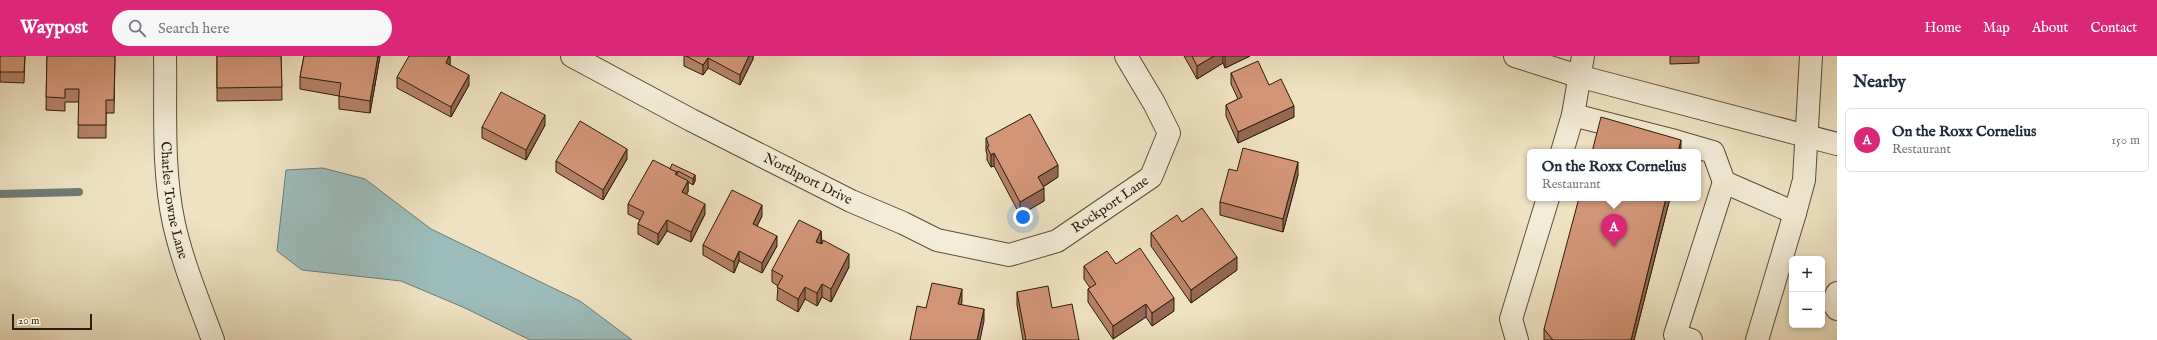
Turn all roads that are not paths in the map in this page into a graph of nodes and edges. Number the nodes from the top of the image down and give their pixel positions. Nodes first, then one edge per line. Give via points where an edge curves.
1 (165, 56) edge
2 (572, 56) edge
3 (1126, 56) edge
4 (1515, 56) edge
5 (1811, 56) edge
6 (1581, 66) edge
7 (1573, 115) junction
8 (1805, 135) junction
9 (1837, 144) edge
10 (1563, 149) edge
11 (1724, 182) junction
12 (1547, 201) edge
13 (1795, 213) junction
14 (1057, 241) joint
15 (1837, 292) edge
16 (1837, 309) edge
17 (1680, 338) edge
18 (213, 340) edge
19 (1517, 340) edge
20 (1757, 340) edge

1 - 18 street, Charles Towne Lane via 167,172 174,224
2 - 14 street, Northport Drive via 691,120 852,201 937,240 1009,255
3 - 14 street, Rockport Lane via 1169,133 1151,177
4 - 6 street
5 - 8 street
6 - 7 street
6 - 8 street
7 - 10 street
7 - 11 street via 1713,152
8 - 9 street
8 - 13 street via 1804,180
11 - 13 street
11 - 17 street
12 - 19 street via 1511,319
13 - 20 street
15 - 16 street via 1833,303

